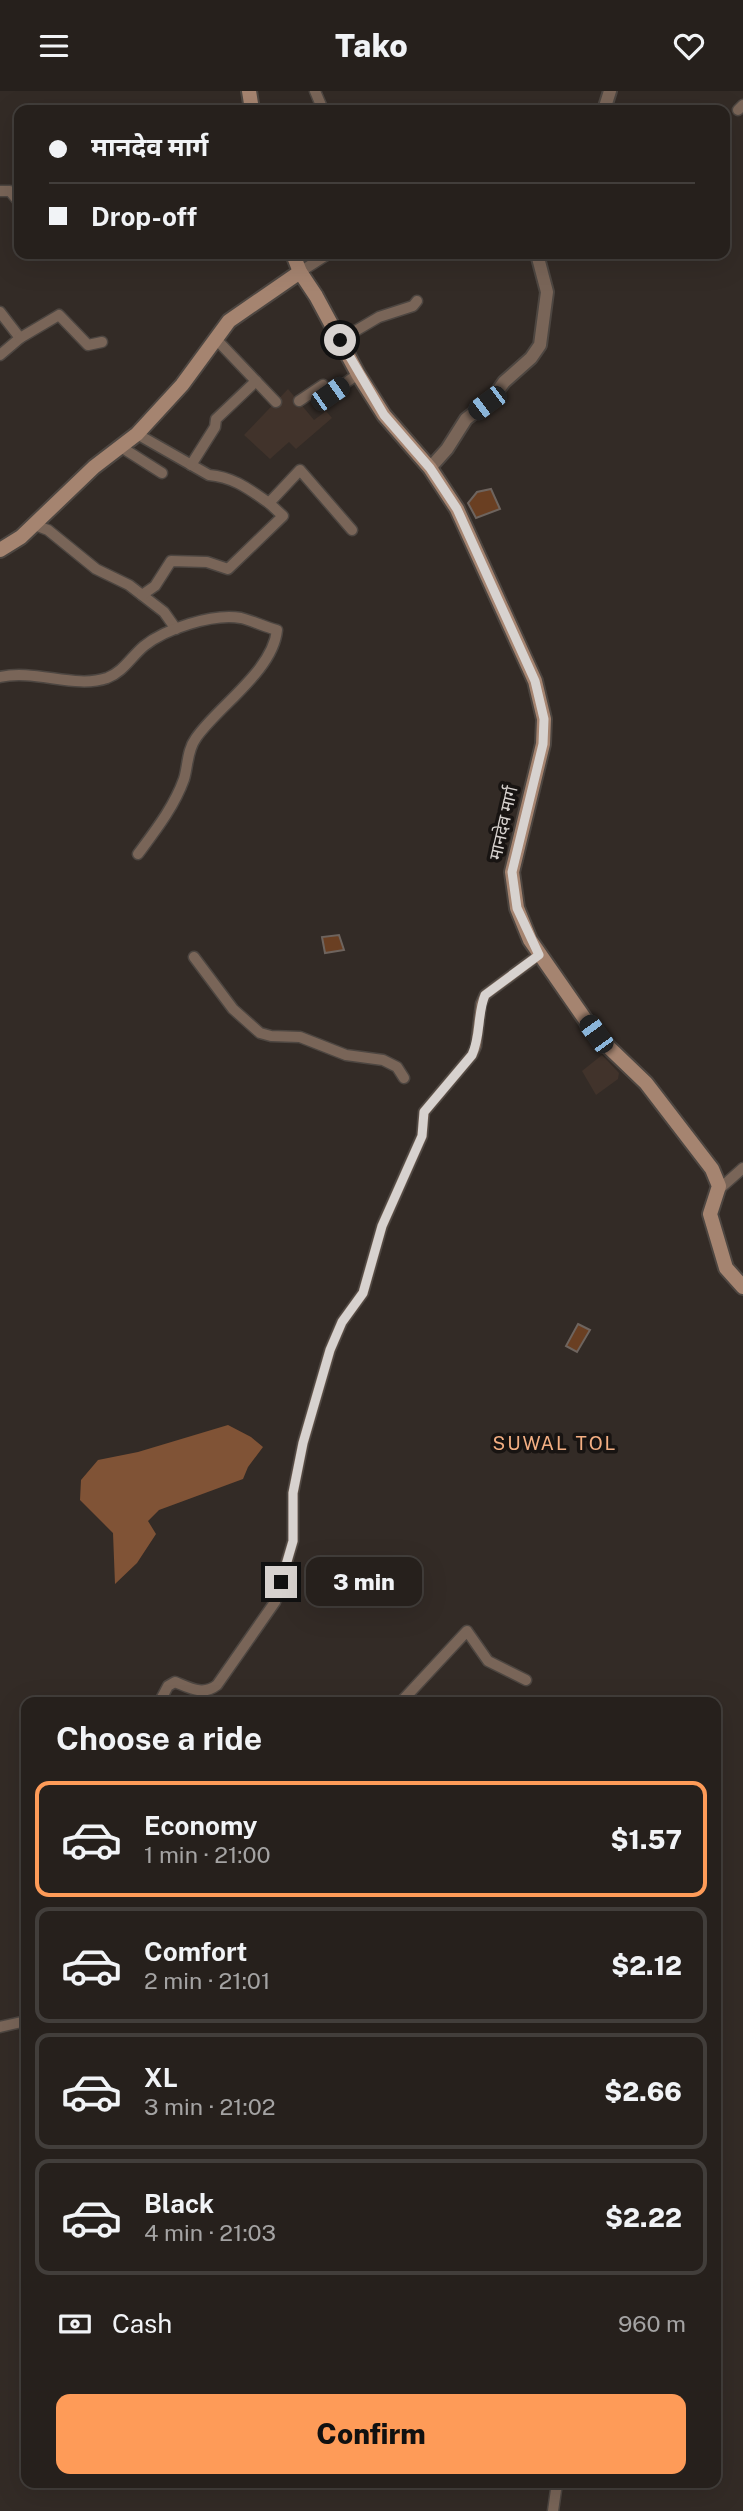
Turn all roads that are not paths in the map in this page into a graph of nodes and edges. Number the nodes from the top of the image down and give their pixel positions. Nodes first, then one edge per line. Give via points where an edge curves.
1 (295, 259) edge
2 (320, 259) edge
3 (538, 259) edge
4 (300, 272) junction
5 (417, 301) dead end
6 (0, 312) edge
7 (20, 338) junction
8 (215, 338) junction
9 (340, 340) junction
10 (102, 342) dead end
11 (0, 355) edge
12 (358, 374) junction
13 (256, 381) junction
14 (299, 401) dead end
15 (276, 402) dead end
16 (137, 434) junction
17 (121, 447) junction
18 (191, 465) junction
19 (430, 468) junction
20 (162, 473) dead end
21 (269, 503) junction
22 (35, 525) junction
23 (352, 530) dead end
24 (0, 550) edge
25 (142, 595) junction
26 (176, 629) junction
27 (0, 677) edge
28 (138, 853) dead end
29 (539, 955) junction
30 (194, 957) dead end
31 (404, 1079) dead end
32 (743, 1168) edge
33 (716, 1192) junction
34 (743, 1287) edge
35 (526, 1680) dead end
36 (162, 1697) edge
37 (406, 1697) edge
38 (21, 2022) edge
39 (0, 2027) edge
40 (556, 2488) edge
41 (553, 2511) edge

1 - 4 main road, मानदेव मार्ग
2 - 4 street
3 - 19 street via 547,292 540,345 492,399 466,419
4 - 8 main road via 229,321
4 - 9 main road, मानदेव मार्ग
5 - 9 street
6 - 7 street
7 - 10 street via 59,315 88,345
7 - 11 street
8 - 13 street
8 - 16 main road via 182,385
9 - 12 main road, मानदेव मार्ग
12 - 14 street via 330,394 323,385
12 - 19 main road, मानदेव मार्ग via 384,415
13 - 15 street
13 - 18 street via 216,419
16 - 17 main road
16 - 18 street
17 - 20 street
17 - 22 main road
18 - 21 street via 251,489
19 - 29 main road, मानदेव मार्ग via 457,509 535,681 541,704 543,744 512,872 517,908
21 - 23 street via 300,470
21 - 25 street via 283,516 228,569 192,560 171,561 155,586
22 - 24 main road
22 - 25 street
25 - 26 street
26 - 27 street via 145,645 107,678
26 - 28 street via 209,618 239,618 276,631 262,663 193,742 177,795
29 - 33 main road, मानदेव मार्ग via 596,1034 646,1083 687,1133 712,1169 719,1186
29 - 36 street via 485,995 472,1055 422,1117 422,1136 382,1226 363,1293 342,1322 330,1350 303,1443 293,1493 293,1541 275,1602 210,1691 175,1682
30 - 31 street via 233,1009 260,1033 300,1037 346,1055 383,1060 397,1067
32 - 33 street
33 - 34 main road, मानदेव मार्ग via 710,1214 717,1240 726,1268
35 - 37 street via 488,1661 467,1631
38 - 39 street
40 - 41 street

